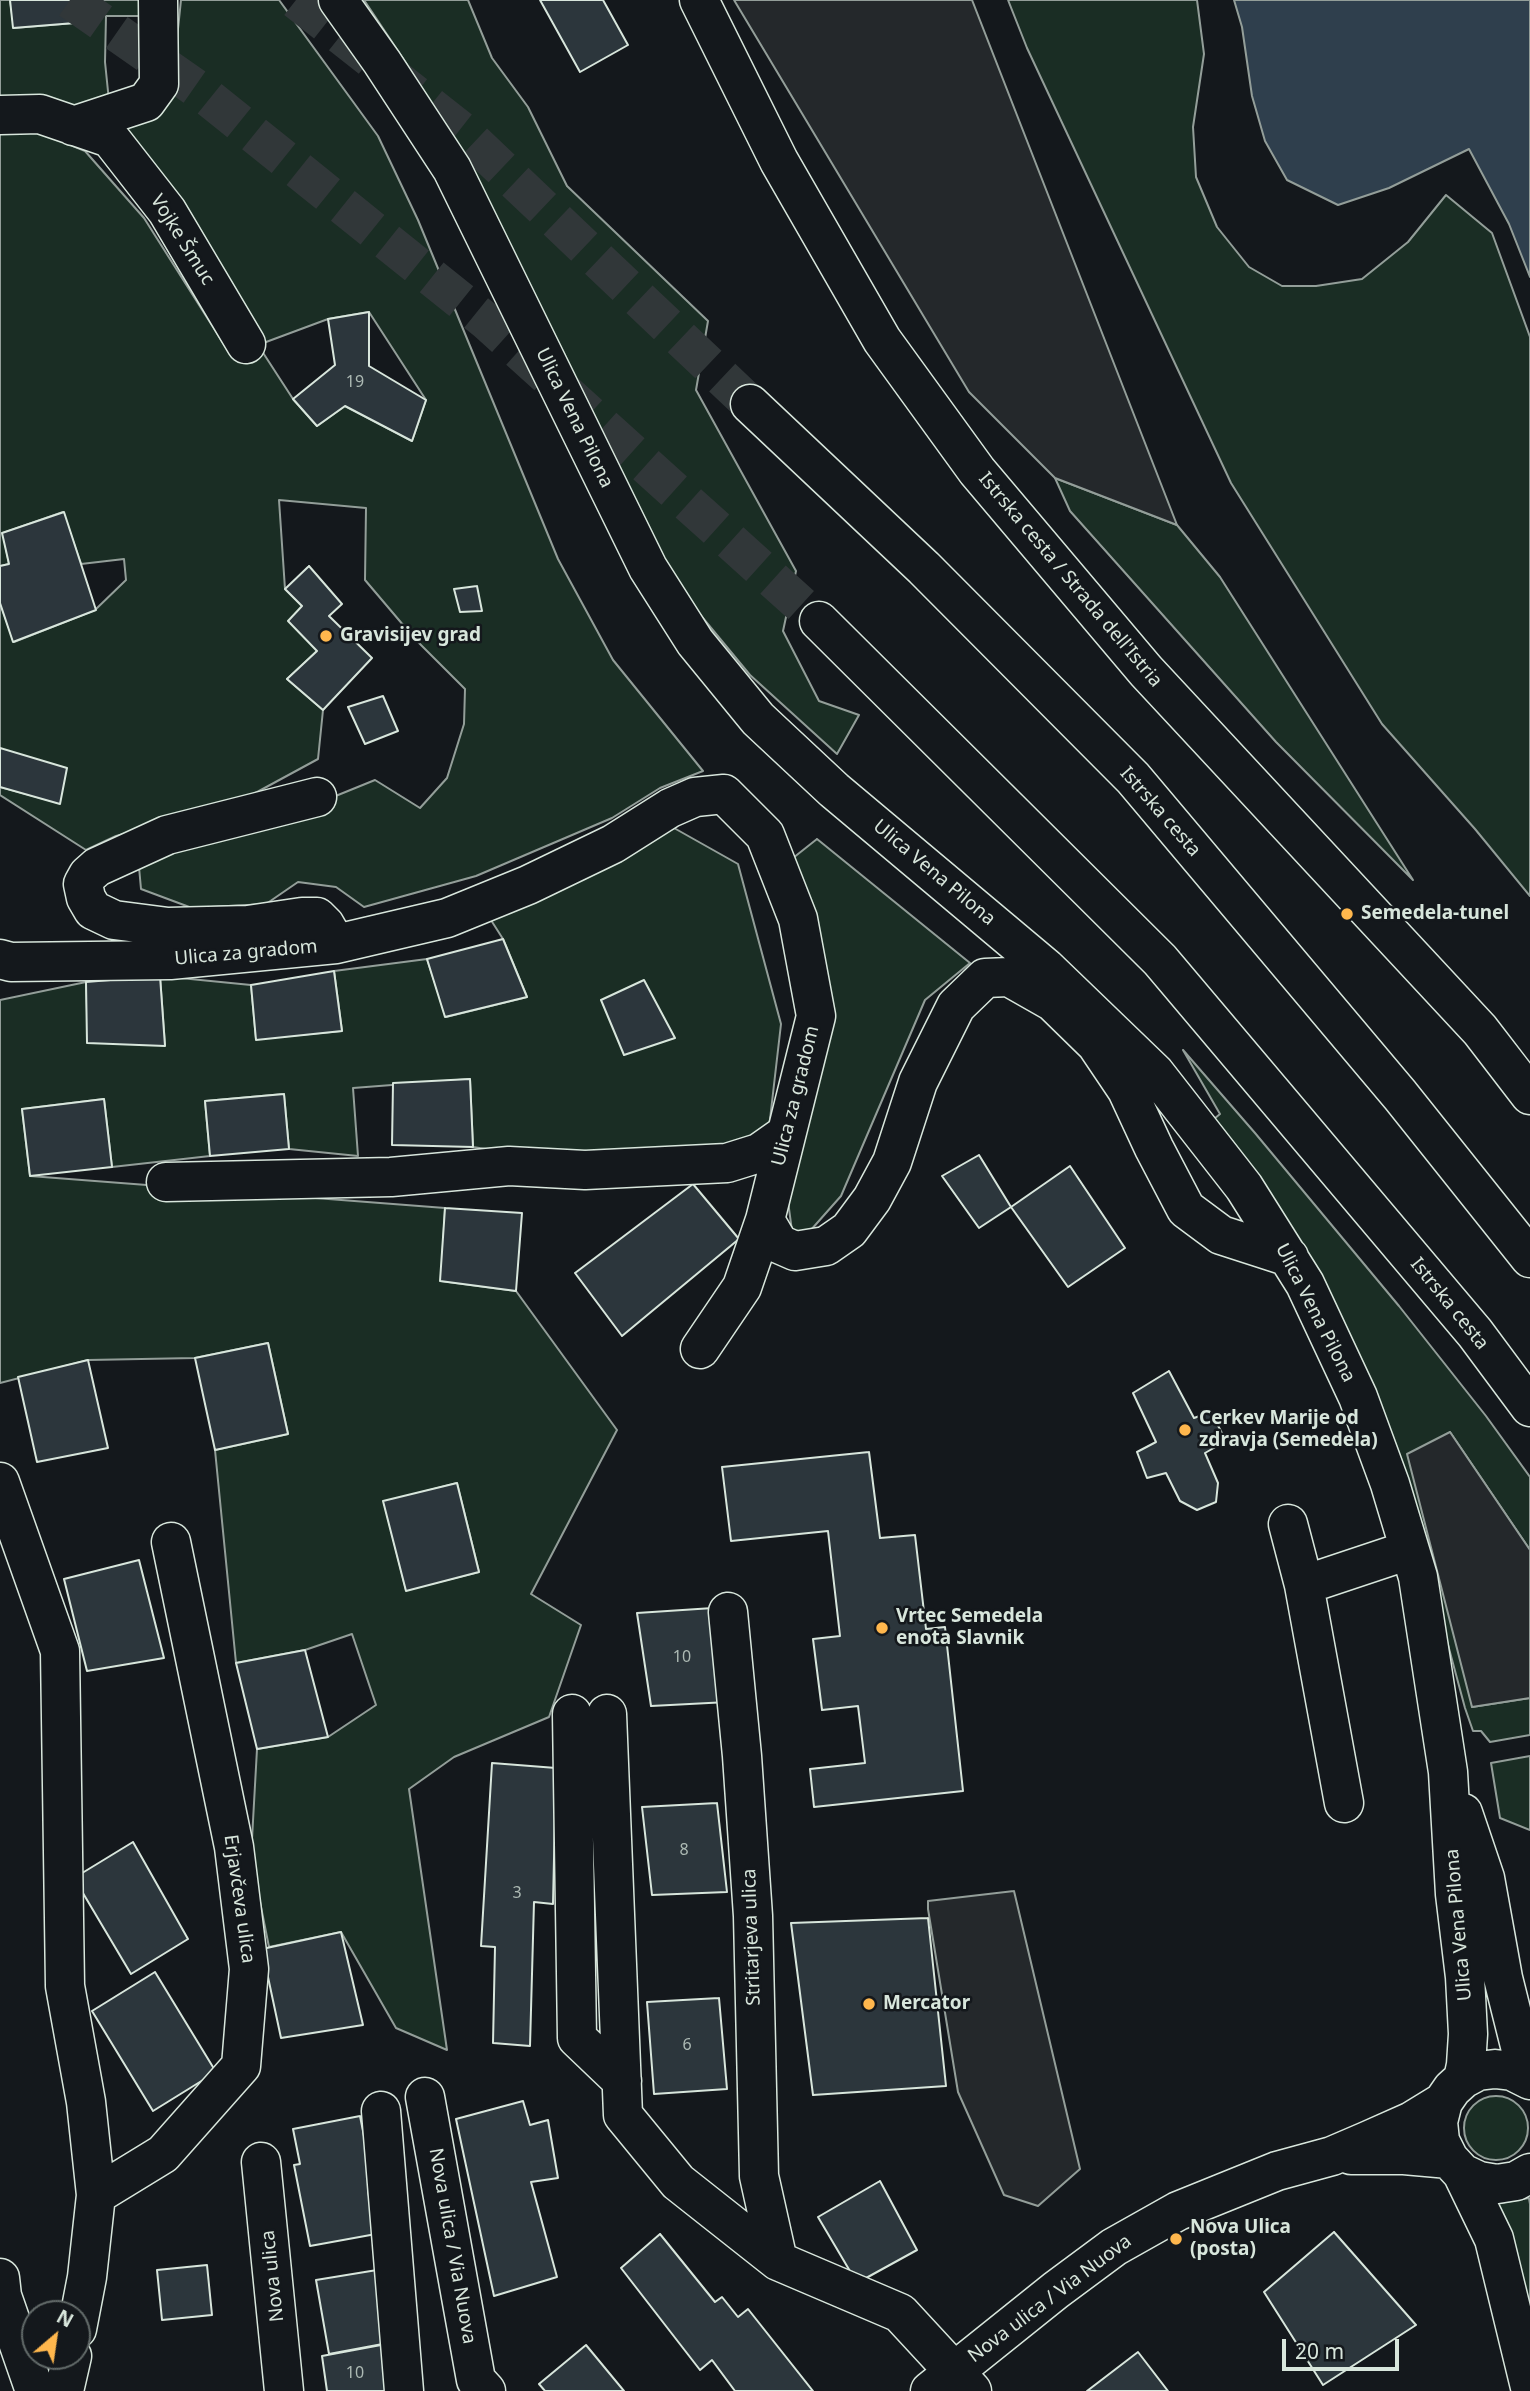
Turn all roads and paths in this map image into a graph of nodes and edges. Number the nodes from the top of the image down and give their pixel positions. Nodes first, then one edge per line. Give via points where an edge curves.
1 (158, 0) edge
2 (338, 0) edge
3 (699, 0) edge
4 (0, 115) edge
5 (73, 126) junction
6 (246, 344) dead end
7 (750, 404) tunnel mouth
8 (819, 621) tunnel mouth
9 (317, 797) dead end
10 (336, 944) junction
11 (0, 959) edge
12 (1530, 1095) edge
13 (786, 1135) junction
14 (166, 1182) dead end
15 (765, 1220) junction
16 (1289, 1257) junction
17 (1530, 1258) edge
18 (699, 1349) dead end
19 (1530, 1408) edge
20 (0, 1482) edge
21 (1288, 1524) dead end
22 (171, 1542) dead end
23 (1409, 1550) junction
24 (1304, 1585) junction
25 (728, 1612) dead end
26 (589, 1714) dead end
27 (1448, 1772) junction
28 (1344, 1803) dead end
29 (1529, 2079) edge
30 (1453, 2090) junction
31 (425, 2097) dead end
32 (381, 2111) dead end
33 (1332, 2156) junction
34 (261, 2162) dead end
35 (1455, 2166) junction
36 (1530, 2173) edge
37 (96, 2195) junction
38 (778, 2261) junction
39 (0, 2278) edge
40 (83, 2300) edge
41 (69, 2370) edge
42 (952, 2385) edge
43 (1530, 2387) edge
44 (35, 2391) edge
45 (64, 2391) edge
46 (284, 2391) edge
47 (404, 2391) edge
48 (486, 2391) edge

1 - 5 main road via 159,83 146,103
2 - 16 main road, Ulica Vena Pilona via 452,169 648,568 695,642 758,719 1046,968 1154,1073 1244,1187
3 - 12 main road, Istrska cesta / Strada dell'Istria via 779,162 882,340 977,471 1146,671 1480,1030
4 - 5 main road, Vojke Šmuc via 40,114
5 - 6 main road, Vojke Šmuc via 110,138 167,211
7 - 17 main road, Istrska cesta via 924,568 1133,778 1400,1095
8 - 19 main road, Istrska cesta via 1160,960 1475,1333
9 - 10 main road via 167,835 97,867 83,884 93,910 114,920 168,927 317,917
10 - 11 main road, Ulica za gradom via 170,960
10 - 13 main road, Ulica za gradom via 447,918 528,886 613,844 670,808 695,797 724,794 765,835 798,919 816,1016
13 - 14 main road via 759,1153 727,1163 585,1170 509,1166 391,1177
13 - 15 main road, Ulica za gradom
15 - 16 main road via 779,1244 795,1251 826,1246 849,1230 892,1162 918,1082 956,1006 985,978 1009,977 1053,1002 1096,1044 1127,1090 1186,1209 1221,1235
15 - 18 main road, Ulica za gradom via 742,1287
16 - 23 main road, Ulica Vena Pilona via 1358,1397
20 - 37 main road via 60,1651 65,1986 86,2102
21 - 24 main road
22 - 37 main road, Erjavčeva ulica via 234,1847 249,1969 240,2066 163,2154
23 - 24 main road
23 - 27 main road, Ulica Vena Pilona via 1418,1577
24 - 28 main road
25 - 38 main road, Stritarjeva ulica via 753,1916 759,2176
26 - 38 main road via 623,2115 678,2182
27 - 29 main road, Ulica Vena Pilona via 1485,1878 1503,1978
27 - 30 main road, Ulica Vena Pilona via 1468,2034 1466,2065
29 - 30 main road, Nova ulica / Via Nuova via 1512,2071 1478,2071
30 - 33 main road, Nova ulica / Via Nuova via 1412,2121
30 - 35 main road, Ulica Vena Pilona via 1438,2122 1440,2141
31 - 48 main road, Nova ulica / Via Nuova via 476,2380
32 - 47 main road
33 - 35 main road, Nova ulica / Via Nuova via 1404,2155
33 - 42 main road, Nova ulica / Via Nuova via 1277,2171 1191,2205 1114,2247 1056,2290
34 - 46 main road, Nova ulica
35 - 36 main road, Nova ulica / Via Nuova via 1479,2181 1497,2184
35 - 43 main road, Ulica Vena Pilona via 1494,2239
37 - 40 main road
38 - 42 main road via 900,2313
39 - 44 main road
41 - 45 main road

